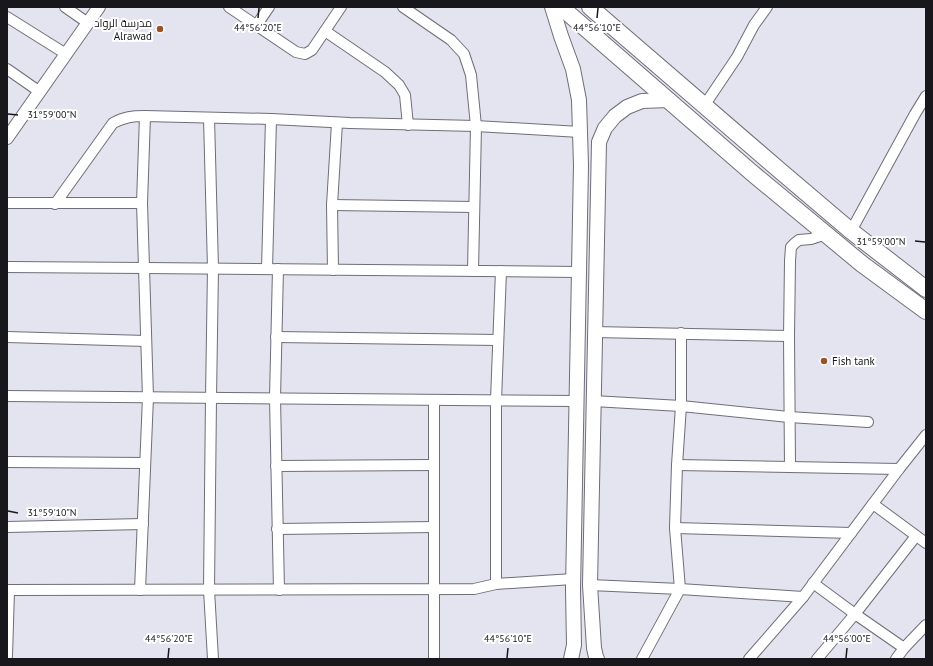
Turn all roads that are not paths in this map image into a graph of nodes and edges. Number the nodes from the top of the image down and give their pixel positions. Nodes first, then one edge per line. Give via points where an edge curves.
1 (65, 7) edge
2 (99, 7) edge
3 (229, 7) edge
4 (269, 7) edge
5 (341, 7) edge
6 (403, 7) edge
7 (552, 7) edge
8 (561, 7) edge
9 (590, 7) edge
10 (767, 7) edge
11 (7, 17) edge
12 (88, 23) junction
13 (256, 26) junction
14 (325, 31) junction
15 (66, 54) junction
16 (7, 69) edge
17 (40, 92) junction
18 (926, 96) edge
19 (669, 100) junction
20 (704, 106) junction
21 (145, 116) junction
22 (209, 118) junction
23 (271, 119) junction
24 (337, 123) junction
25 (408, 125) junction
26 (476, 126) junction
27 (580, 132) junction
28 (8, 135) edge
29 (581, 165) junction
30 (598, 166) junction
31 (778, 169) junction
32 (766, 184) junction
33 (7, 203) edge
34 (142, 203) junction
35 (55, 204) junction
36 (332, 205) junction
37 (474, 207) junction
38 (851, 231) junction
39 (826, 234) junction
40 (7, 267) edge
41 (144, 268) junction
42 (213, 268) junction
43 (267, 269) junction
44 (278, 269) junction
45 (333, 270) junction
46 (473, 271) junction
47 (501, 271) junction
48 (579, 272) junction
49 (926, 289) edge
50 (926, 311) edge
51 (594, 332) junction
52 (681, 333) junction
53 (789, 336) junction
54 (7, 337) edge
55 (276, 338) junction
56 (498, 340) junction
57 (146, 341) junction
58 (577, 361) junction
59 (594, 362) junction
60 (7, 396) edge
61 (148, 397) junction
62 (211, 398) junction
63 (275, 398) junction
64 (434, 400) junction
65 (496, 400) junction
66 (576, 401) junction
67 (593, 401) junction
68 (681, 406) junction
69 (789, 417) junction
70 (868, 422) dead end
71 (926, 435) edge
72 (917, 447) junction
73 (926, 454) edge
74 (7, 462) edge
75 (145, 463) junction
76 (677, 465) junction
77 (276, 466) junction
78 (434, 466) junction
79 (790, 467) junction
80 (900, 469) junction
81 (873, 504) junction
82 (143, 524) junction
83 (7, 527) edge
84 (434, 527) junction
85 (675, 528) junction
86 (277, 529) junction
87 (851, 533) junction
88 (916, 536) junction
89 (926, 544) edge
90 (573, 579) junction
91 (813, 583) junction
92 (496, 584) junction
93 (590, 584) junction
94 (680, 589) junction
95 (8, 590) edge
96 (140, 590) junction
97 (209, 590) junction
98 (279, 590) junction
99 (434, 590) junction
100 (803, 597) junction
101 (855, 614) junction
102 (926, 624) edge
103 (904, 648) junction
104 (7, 656) edge
105 (213, 659) edge
106 (434, 659) edge
107 (571, 659) edge
108 (597, 659) edge
109 (642, 659) edge
110 (749, 659) edge
111 (817, 659) edge
112 (896, 659) edge

1 - 12 street
2 - 12 street
3 - 13 street
4 - 13 street
5 - 14 street
6 - 26 street via 451,40 464,54 471,75
7 - 27 main road via 573,69 579,100
8 - 19 main road
9 - 20 main road
10 - 20 street
11 - 15 street
12 - 15 street
13 - 14 street via 296,52 305,54 312,50
14 - 25 street via 385,72 399,85 405,95
15 - 17 street
16 - 17 street
17 - 28 street
18 - 38 street
19 - 30 main road via 642,101 627,107 615,116 605,128 599,142
19 - 32 main road
20 - 31 main road
21 - 22 street
21 - 34 street
21 - 35 street via 123,118 113,123
22 - 23 street
22 - 42 street
23 - 24 street
23 - 43 street
24 - 25 street
24 - 36 street
25 - 26 street
26 - 27 street
26 - 37 street
27 - 29 main road
29 - 30 main road
29 - 48 main road
30 - 51 main road
31 - 32 main road
31 - 38 main road
32 - 39 main road
33 - 35 street
34 - 35 street
34 - 41 street
36 - 37 street
36 - 45 street
37 - 46 street
38 - 49 main road
39 - 50 main road
39 - 53 street via 797,241 791,247
40 - 41 street
41 - 42 street
41 - 57 street
42 - 43 street
42 - 62 street
43 - 44 street
44 - 45 street
44 - 55 street
45 - 46 street
46 - 47 street
47 - 48 street
47 - 56 street
48 - 58 main road
51 - 52 street
51 - 59 main road
52 - 53 street
52 - 68 street
53 - 69 street
54 - 57 street
55 - 56 street
55 - 63 street
56 - 65 street
57 - 61 street
58 - 59 main road
58 - 66 main road
59 - 67 main road
60 - 61 street
61 - 62 street
61 - 75 street
62 - 63 street
62 - 97 street
63 - 64 street
63 - 77 street
64 - 65 street
64 - 78 street
65 - 66 street
65 - 92 street
66 - 90 main road
67 - 68 street
67 - 93 main road
68 - 69 street
68 - 76 street
69 - 70 street
69 - 79 street
71 - 72 street
72 - 73 street
72 - 80 street
74 - 75 street
75 - 82 street
76 - 79 street
76 - 85 street
77 - 78 street
77 - 86 street
78 - 84 street
79 - 80 street
80 - 81 street
81 - 87 street
81 - 88 street
82 - 83 street
82 - 96 street
84 - 86 street
84 - 99 street
85 - 87 street
85 - 94 street
86 - 98 street
87 - 91 street
88 - 89 street
88 - 101 street
90 - 92 street
90 - 107 main road via 574,645
91 - 100 street
91 - 101 street
92 - 99 street via 474,589
93 - 94 street
93 - 108 main road
94 - 100 street
94 - 109 street
95 - 96 street
95 - 104 street
96 - 97 street
97 - 98 street
97 - 105 street
98 - 99 street
99 - 106 street
100 - 110 street
101 - 103 street
101 - 111 street
102 - 103 street
103 - 112 street

